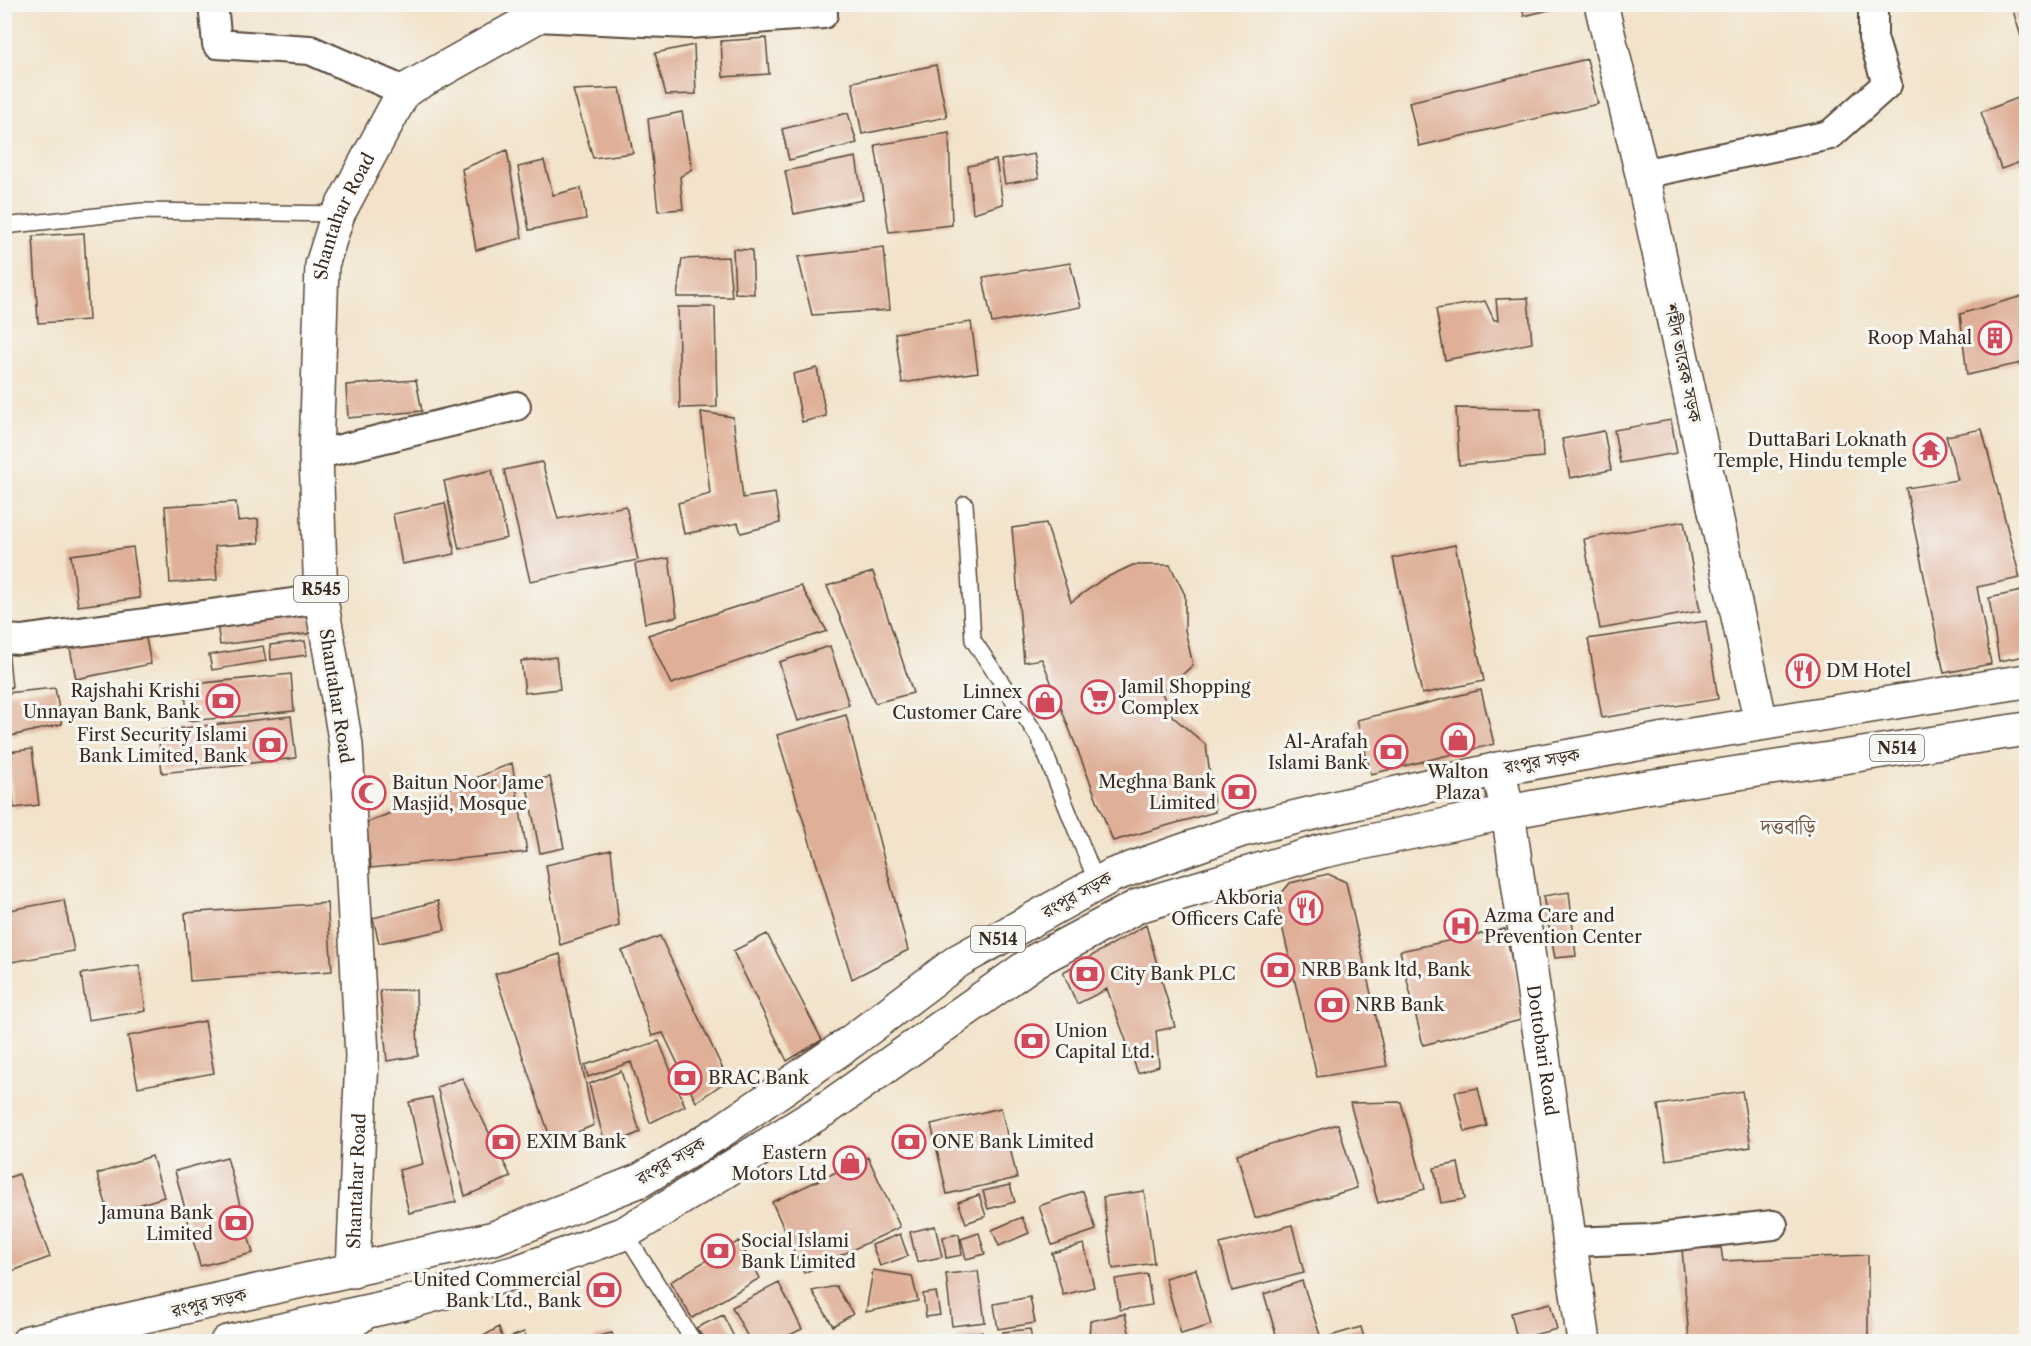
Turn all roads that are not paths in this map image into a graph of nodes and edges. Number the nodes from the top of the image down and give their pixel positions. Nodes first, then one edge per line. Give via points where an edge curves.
1 (213, 4) edge
2 (1601, 4) edge
3 (1873, 4) edge
4 (541, 11) edge
5 (823, 14) dead end
6 (404, 91) junction
7 (1642, 174) junction
8 (338, 214) junction
9 (4, 226) edge
10 (516, 406) dead end
11 (316, 455) junction
12 (965, 504) dead end
13 (321, 599) junction
14 (4, 639) edge
15 (2026, 681) edge
16 (1761, 723) junction
17 (2026, 729) edge
18 (1768, 768) junction
19 (1498, 769) junction
20 (1508, 812) junction
21 (1097, 883) junction
22 (1773, 1225) dead end
23 (625, 1233) junction
24 (1570, 1242) junction
25 (353, 1271) junction
26 (364, 1313) junction
27 (1583, 1337) edge
28 (28, 1341) edge
29 (226, 1341) edge
30 (325, 1341) edge
31 (694, 1341) edge

1 - 6 street via 217,44 310,50
2 - 7 main road, শহীদ তারেক সড়ক
3 - 7 street via 1873,38 1887,84 1830,135
4 - 5 street via 689,24
4 - 6 main road
6 - 8 main road, Shantahar Road / R545
7 - 16 main road, শহীদ তারেক সড়ক
8 - 9 lane via 142,211
8 - 11 main road, Shantahar Road / R545 via 322,265
10 - 11 street
11 - 13 main road, Shantahar Road / R545
12 - 21 lane via 973,640 1039,738
13 - 14 street via 21,640
13 - 25 main road, Shantahar Road / R545 via 346,744 362,1056
15 - 16 main road, রংপুর সড়ক / N514
16 - 18 main road, শহীদ তারেক সড়ক
16 - 19 main road, রংপুর সড়ক / N514
17 - 18 main road, N514
18 - 20 main road, রংপুর সড়ক / N514
19 - 20 main road, Dottobari Road
19 - 21 main road, রংপুর সড়ক / N514 via 1242,830
20 - 23 main road, রংপুর সড়ক / N514 via 1323,851 1138,906 1035,962 830,1106
20 - 24 main road, Dottobari Road
21 - 25 main road, রংপুর সড়ক / N514 via 958,961 852,1041 720,1132 640,1180 494,1239
22 - 24 street via 1649,1239
23 - 26 main road, রংপুর সড়ক / N514 via 517,1272
23 - 31 lane
24 - 27 main road, Dottobari Road
25 - 26 main road, Shantahar Road
25 - 28 main road, রংপুর সড়ক / N514
26 - 29 main road, রংপুর সড়ক / N514
26 - 30 main road

